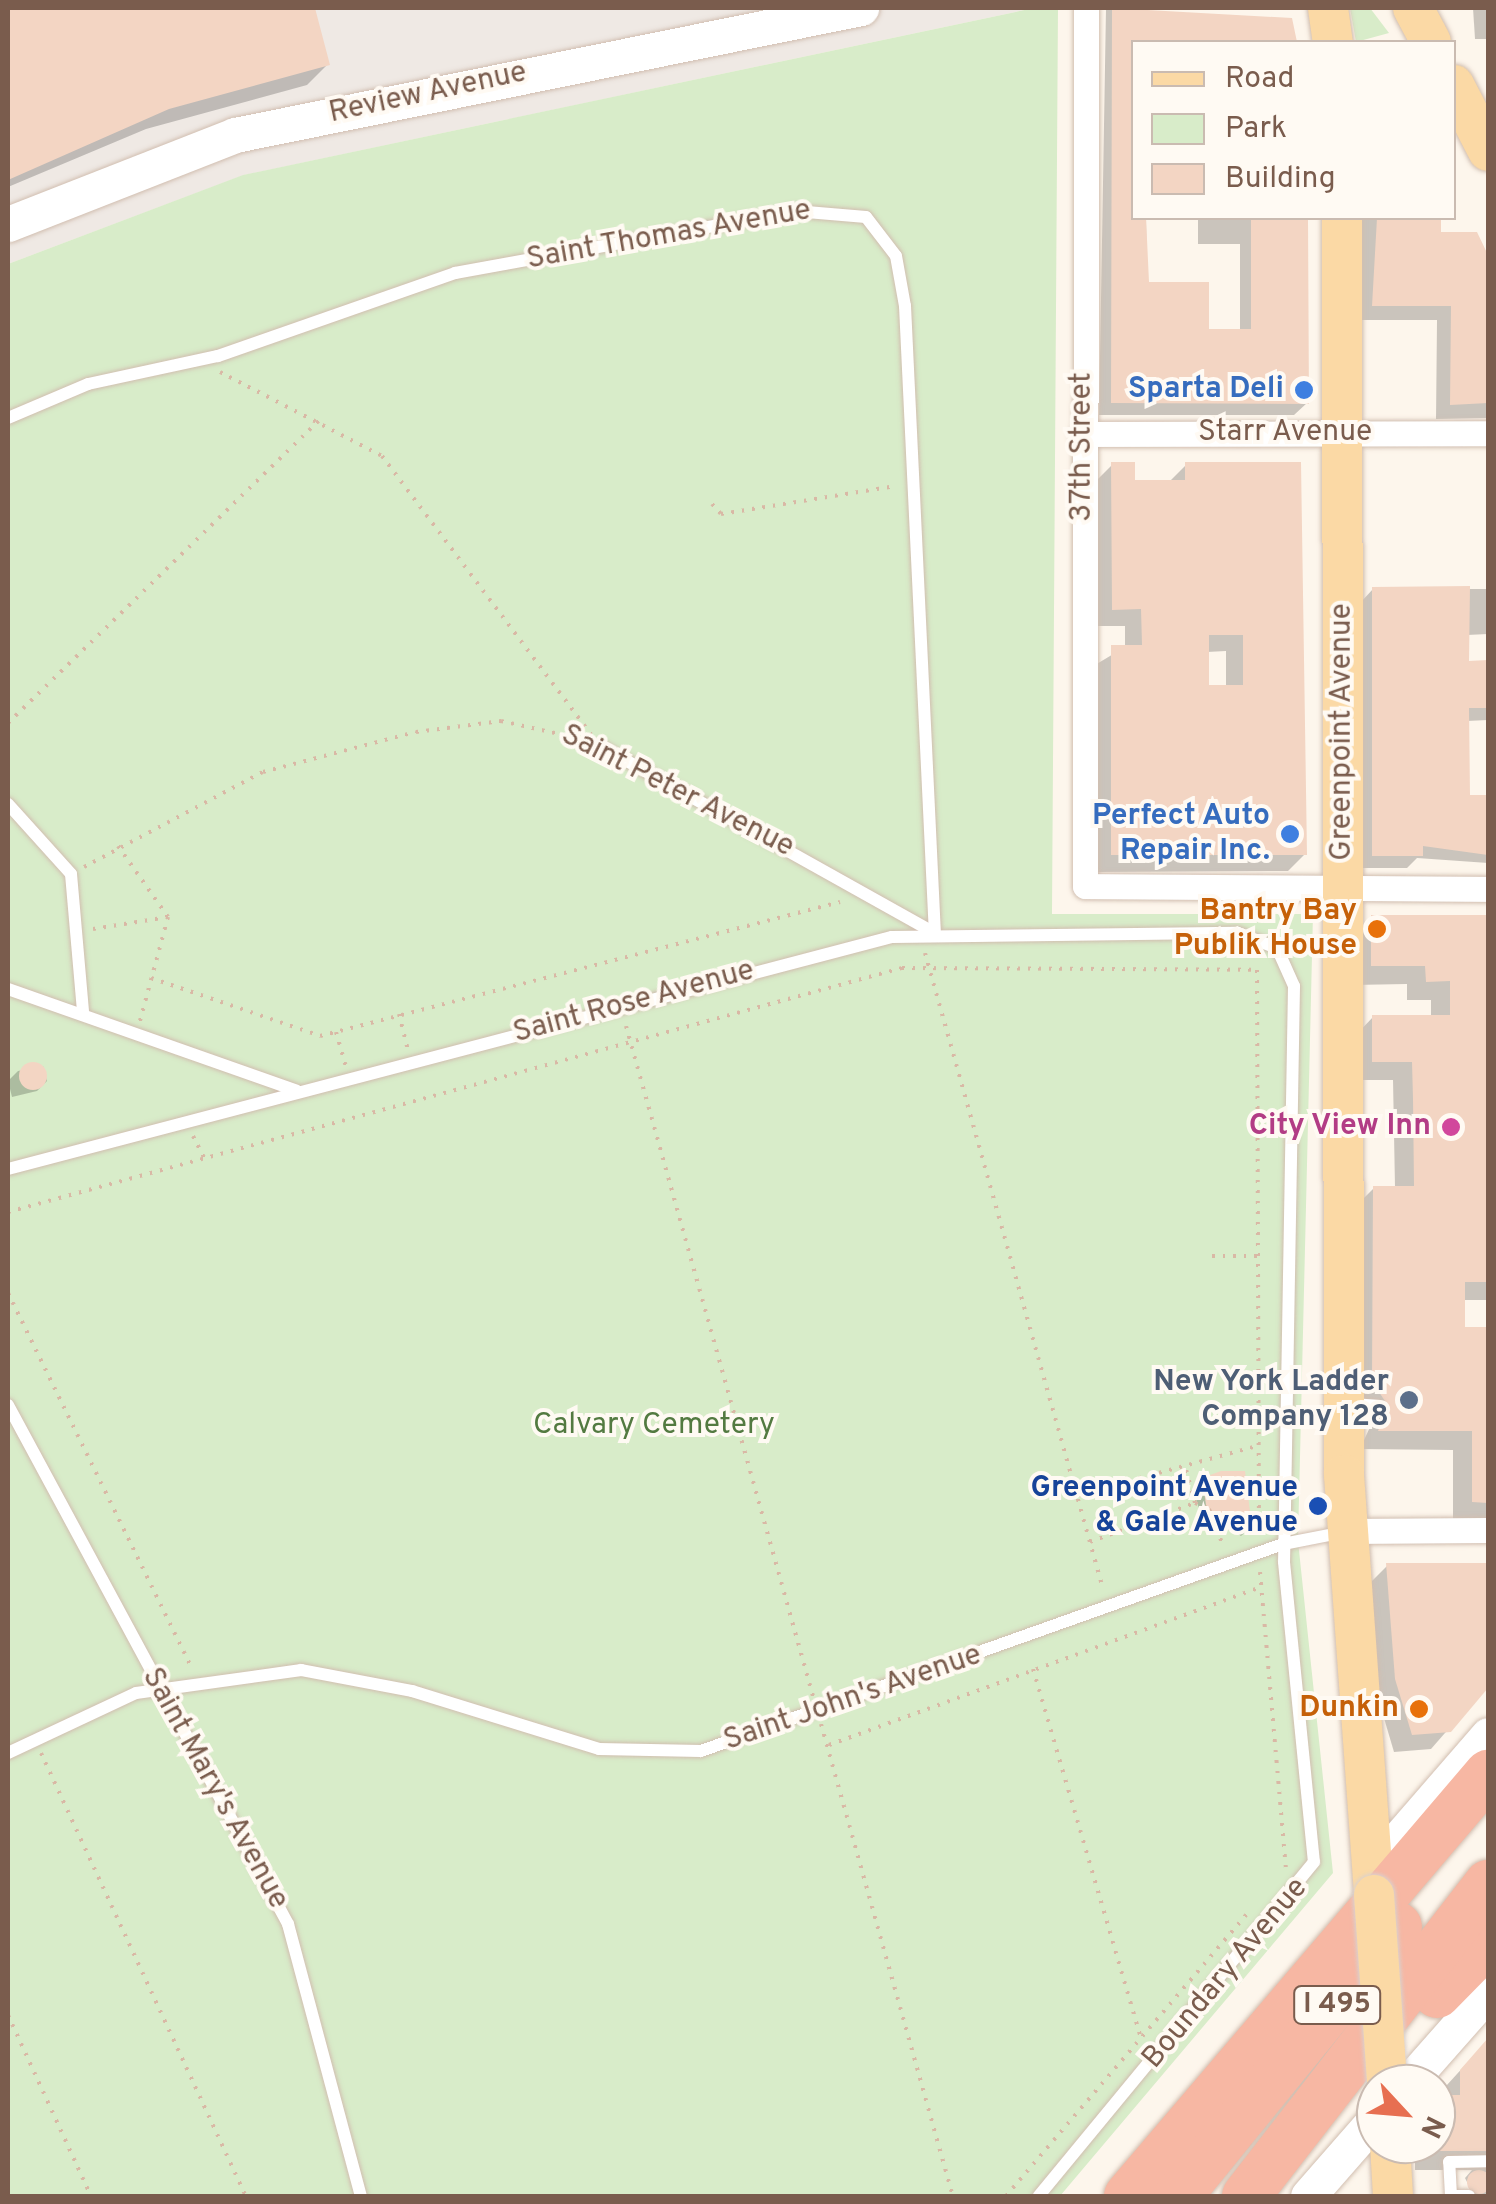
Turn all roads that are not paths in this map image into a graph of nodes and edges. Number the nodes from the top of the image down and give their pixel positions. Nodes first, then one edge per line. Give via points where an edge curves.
1 (860, 8) edge
2 (1086, 8) edge
3 (1328, 8) edge
4 (1332, 40) edge
5 (1456, 89) edge
6 (1488, 151) edge
7 (1342, 220) edge
8 (8, 224) edge
9 (8, 418) edge
10 (1344, 433) junction
11 (1488, 433) edge
12 (1082, 434) junction
13 (600, 746) road end
14 (8, 804) edge
15 (1488, 889) edge
16 (1343, 890) junction
17 (927, 934) junction
18 (1271, 944) joint
19 (8, 989) edge
20 (84, 1012) junction
21 (298, 1092) junction
22 (8, 1169) edge
23 (8, 1405) edge
24 (1488, 1530) edge
25 (1346, 1532) junction
26 (1283, 1544) junction
27 (159, 1690) junction
28 (1488, 1735) edge
29 (8, 1753) edge
30 (1488, 1774) edge
31 (1488, 1808) edge
32 (1373, 1882) junction
33 (1488, 1884) edge
34 (1488, 1942) edge
35 (1488, 1992) edge
36 (1387, 2064) edge
37 (1416, 2064) edge
38 (1311, 2121) junction
39 (1356, 2134) edge
40 (1488, 2161) edge
41 (1389, 2164) edge
42 (1388, 2192) edge
43 (361, 2196) edge
44 (1040, 2196) edge
45 (1092, 2196) edge
46 (1128, 2196) edge
47 (1178, 2196) edge
48 (1246, 2196) edge
49 (1308, 2196) edge
50 (1453, 2196) edge
51 (1469, 2196) edge

1 - 8 main road, Review Avenue via 235,135
2 - 12 street, 37th Street
3 - 4 main road
5 - 6 main road
7 - 10 main road, Greenpoint Avenue
9 - 17 lane, Saint Thomas Avenue via 88,384 198,360 455,273 769,215 846,210 880,230 900,268 918,482
10 - 11 street, Starr Avenue
10 - 12 street, Starr Avenue
10 - 16 main road, Greenpoint Avenue
12 - 16 street, 37th Street via 1084,886
13 - 17 lane, Saint Peter Avenue via 874,893
14 - 20 lane via 71,874
15 - 16 street
16 - 25 main road, Greenpoint Avenue via 1361,1404
17 - 18 lane, Saint Rose Avenue via 1238,933
17 - 21 lane, Saint Rose Avenue
18 - 26 lane, Boundary Avenue via 1294,986
19 - 20 lane
20 - 21 lane
21 - 22 lane, Saint Rose Avenue
23 - 27 lane, Saint Mary's Avenue
24 - 25 street
25 - 26 lane, Saint John's Avenue
25 - 32 main road, Greenpoint Avenue
26 - 27 lane, Saint John's Avenue via 701,1752 626,1752 335,1674 258,1672
26 - 44 lane, Boundary Avenue via 1315,1844 1306,1881
27 - 29 lane, Saint John's Avenue
27 - 43 lane, Saint Mary's Avenue via 298,1948
28 - 32 main road
30 - 46 highway
31 - 47 highway, I 495
32 - 36 main road, Greenpoint Avenue, bridge
32 - 45 highway
33 - 38 highway, I 495
34 - 38 highway
35 - 37 main road
38 - 48 highway, I 495
39 - 49 main road
40 - 50 lane via 1449,2162
41 - 42 main road
50 - 51 lane

